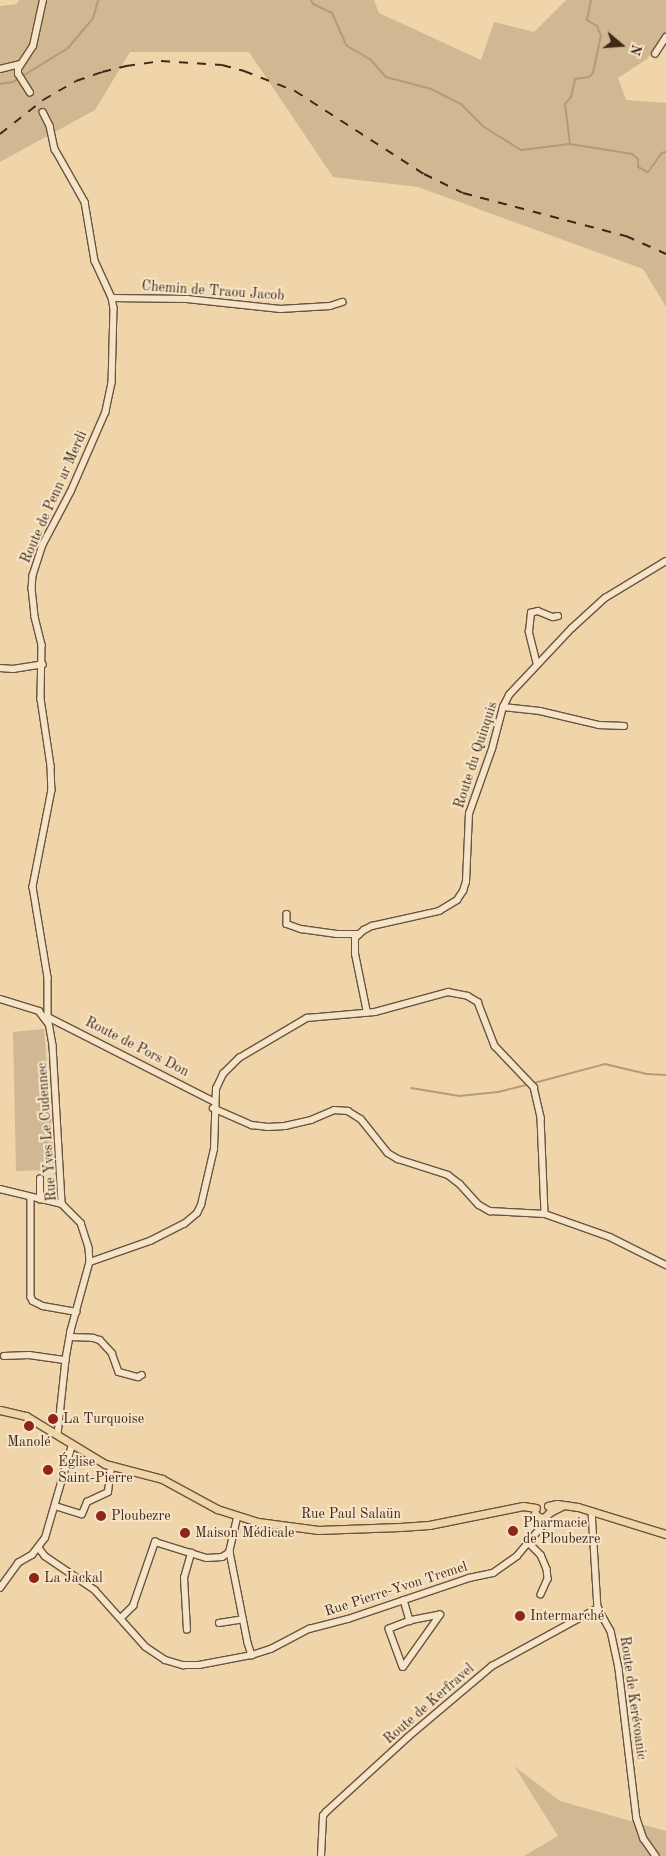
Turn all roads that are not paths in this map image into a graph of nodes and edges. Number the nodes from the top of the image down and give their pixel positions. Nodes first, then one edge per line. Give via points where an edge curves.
1 (43, 0) edge
2 (666, 36) edge
3 (655, 54) dead end
4 (19, 67) junction
5 (0, 69) edge
6 (30, 93) tunnel mouth
7 (43, 112) tunnel mouth
8 (112, 298) junction
9 (342, 302) dead end
10 (666, 562) edge
11 (558, 616) dead end
12 (42, 664) junction
13 (537, 665) junction
14 (0, 668) edge
15 (503, 707) junction
16 (624, 726) dead end
17 (286, 914) dead end
18 (359, 934) junction
19 (0, 999) edge
20 (367, 1013) junction
21 (48, 1017) junction
22 (50, 1025) junction
23 (214, 1101) junction
24 (214, 1108) junction
25 (40, 1178) dead end
26 (0, 1189) edge
27 (31, 1198) junction
28 (40, 1200) junction
29 (62, 1204) junction
30 (545, 1214) junction
31 (90, 1262) junction
32 (666, 1265) edge
33 (76, 1312) junction
34 (70, 1337) junction
35 (4, 1356) dead end
36 (66, 1360) junction
37 (142, 1375) dead end
38 (0, 1410) edge
39 (58, 1435) junction
40 (72, 1445) junction
41 (111, 1466) junction
42 (55, 1506) junction
43 (549, 1509) junction
44 (592, 1511) junction
45 (538, 1514) junction
46 (238, 1516) junction
47 (666, 1534) edge
48 (529, 1543) junction
49 (38, 1548) junction
50 (230, 1552) junction
51 (191, 1553) junction
52 (0, 1588) edge
53 (541, 1595) dead end
54 (404, 1600) junction
55 (598, 1608) junction
56 (122, 1618) junction
57 (243, 1619) junction
58 (410, 1621) junction
59 (219, 1624) dead end
60 (187, 1630) dead end
61 (252, 1655) junction
62 (321, 1856) edge
63 (656, 1856) edge

1 - 4 street via 33,46
2 - 3 street
4 - 5 street
4 - 6 street via 23,84
7 - 8 street, Route de Penn ar Merdi via 55,149 85,202 95,261
8 - 9 street, Chemin de Traou Jacob via 187,299 280,309 330,306
8 - 12 street, Route de Penn ar Merdi via 112,383 106,412 71,492 43,545 33,575 33,601 42,645
10 - 13 street, Route du Quinquis via 605,598
11 - 13 street via 538,611 531,613 529,632
12 - 14 street
12 - 21 street, Route de Penn ar Merdi via 41,699 52,790 33,887 48,978
13 - 15 street, Route du Quinquis
15 - 16 street via 540,711 591,724
15 - 18 street, Route du Quinquis via 469,814 463,891 457,900 439,911 387,922
17 - 18 street via 286,924 302,929
18 - 20 street via 354,943 355,954
19 - 22 street via 39,1011
20 - 23 street via 314,1017 294,1024 231,1064 218,1082
20 - 30 street via 448,992 468,996 481,1006 494,1046 534,1087 541,1118
21 - 22 street, Route de Penn ar Merdi
21 - 23 street, Route de Pors Don
22 - 29 street, Rue Yves Le Cudennec
23 - 24 street
24 - 30 street via 252,1125 268,1127 285,1126 334,1110 344,1110 361,1119 388,1153 448,1175 487,1210
24 - 31 street via 214,1149 201,1206 195,1216 150,1241
25 - 28 street
26 - 27 street
27 - 28 street
27 - 33 street via 31,1298 43,1306
28 - 29 street
29 - 31 street, Rue Yves Le Cudennec via 81,1223
30 - 32 street via 619,1241
31 - 33 street, Rue Yves Le Cudennec
33 - 34 street, Rue Yves Le Cudennec
34 - 36 street, Rue Yves Le Cudennec
34 - 37 street via 100,1340 112,1354 119,1372 138,1377
35 - 36 street via 29,1355
36 - 39 street, Rue Yves Le Cudennec
38 - 39 main road, Rue Paul Salaün via 26,1416
39 - 40 main road, Rue Paul Salaün
40 - 41 main road, Rue Paul Salaün
40 - 42 street
41 - 42 street via 108,1492 87,1502 82,1514
41 - 46 main road, Rue Paul Salaün via 162,1480
42 - 49 street via 45,1538
43 - 44 main road via 565,1505
43 - 45 main road
43 - 45 main road, Rue Paul Salaün via 540,1504
44 - 47 main road
44 - 55 street, Route de Kerévoanic
45 - 46 main road, Rue Paul Salaün via 513,1509 429,1525 324,1529 286,1526
45 - 48 street, Rue Pierre-Yvon Tremel via 536,1533
46 - 50 street
48 - 53 street via 542,1555 547,1569 548,1579
48 - 54 street, Rue Pierre-Yvon Tremel via 511,1563 493,1573
49 - 52 street via 18,1563
49 - 56 street, Rue Pierre-Yvon Tremel via 95,1590
50 - 51 street via 215,1558
50 - 57 street
51 - 56 street via 155,1542 133,1606
51 - 60 street via 184,1578
54 - 58 street
54 - 61 street, Rue Pierre-Yvon Tremel via 310,1629 272,1649
55 - 62 street, Route de Kerfravel via 492,1666 408,1736 326,1812
55 - 63 street, Route de Kerévoanic via 612,1631 637,1819 644,1840
56 - 61 street, Rue Pierre-Yvon Tremel via 146,1647 165,1660 199,1665
57 - 59 street
57 - 61 street
58 - 58 street via 389,1629 403,1667 440,1616

